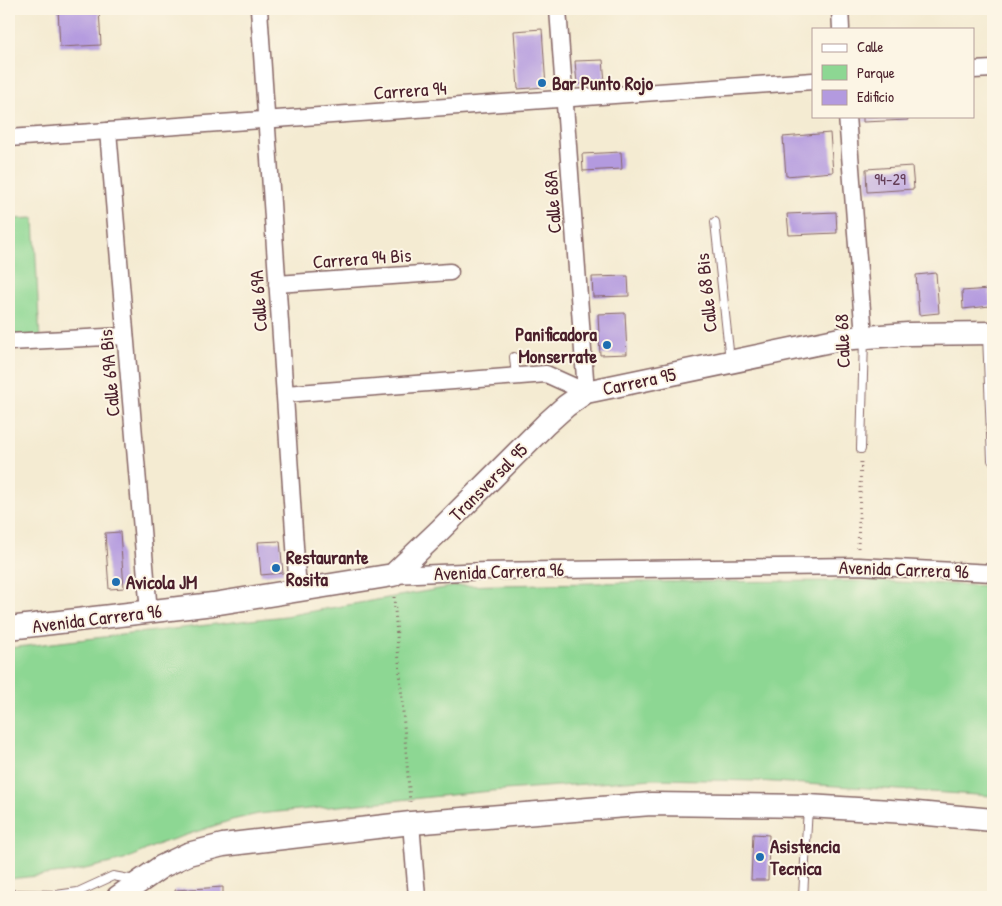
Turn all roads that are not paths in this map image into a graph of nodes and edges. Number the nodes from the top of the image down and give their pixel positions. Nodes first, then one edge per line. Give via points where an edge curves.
1 (259, 9) edge
2 (558, 9) edge
3 (840, 9) edge
4 (841, 28) edge
5 (993, 69) edge
6 (974, 70) edge
7 (812, 81) edge
8 (565, 99) junction
9 (847, 118) edge
10 (266, 120) junction
11 (108, 131) junction
12 (9, 138) edge
13 (715, 222) dead end
14 (450, 272) dead end
15 (277, 284) junction
16 (990, 334) edge
17 (125, 336) junction
18 (864, 336) junction
19 (9, 342) edge
20 (514, 357) dead end
21 (730, 362) junction
22 (516, 376) junction
23 (586, 392) junction
24 (285, 394) junction
25 (861, 449) road end
26 (992, 460) road end
27 (993, 573) edge
28 (393, 575) junction
29 (298, 590) junction
30 (149, 612) junction
31 (9, 628) edge
32 (808, 806) junction
33 (993, 820) edge
34 (411, 823) junction
35 (141, 889) edge
36 (9, 894) edge
37 (118, 897) edge
38 (416, 897) edge
39 (803, 897) edge

1 - 10 street, Calle 69A
2 - 8 street, Calle 68A
3 - 4 street
5 - 6 street
7 - 8 street, Carrera 94
8 - 10 street, Carrera 94
8 - 23 street, Calle 68A
9 - 18 street, Calle 68
10 - 11 street, Carrera 94
10 - 15 street, Calle 69A
11 - 12 street, Carrera 94
11 - 17 street, Calle 69A Bis
13 - 21 lane, Calle 68 Bis
14 - 15 street, Carrera 94 Bis
15 - 24 street, Calle 69A
16 - 18 main road, Carrera 95
16 - 26 lane
17 - 19 street
17 - 30 street, Calle 69A Bis
18 - 21 main road, Carrera 95
18 - 25 lane, Calle 68
20 - 22 lane
21 - 23 main road, Carrera 95
22 - 23 street, Carrera 95 via 546,374
22 - 24 street, Carrera 95
23 - 28 main road, Transversal 95 via 546,424
24 - 29 street, Calle 69A
27 - 28 street, Avenida Carrera 96 via 858,566 486,570
28 - 29 main road, Avenida Carrera 96
29 - 30 main road, Avenida Carrera 96
30 - 31 main road, Avenida Carrera 96
32 - 33 main road
32 - 34 main road via 651,804
32 - 39 lane
34 - 35 main road via 223,845 188,854 161,867
34 - 38 street
35 - 36 lane via 113,876 78,892
35 - 37 main road

